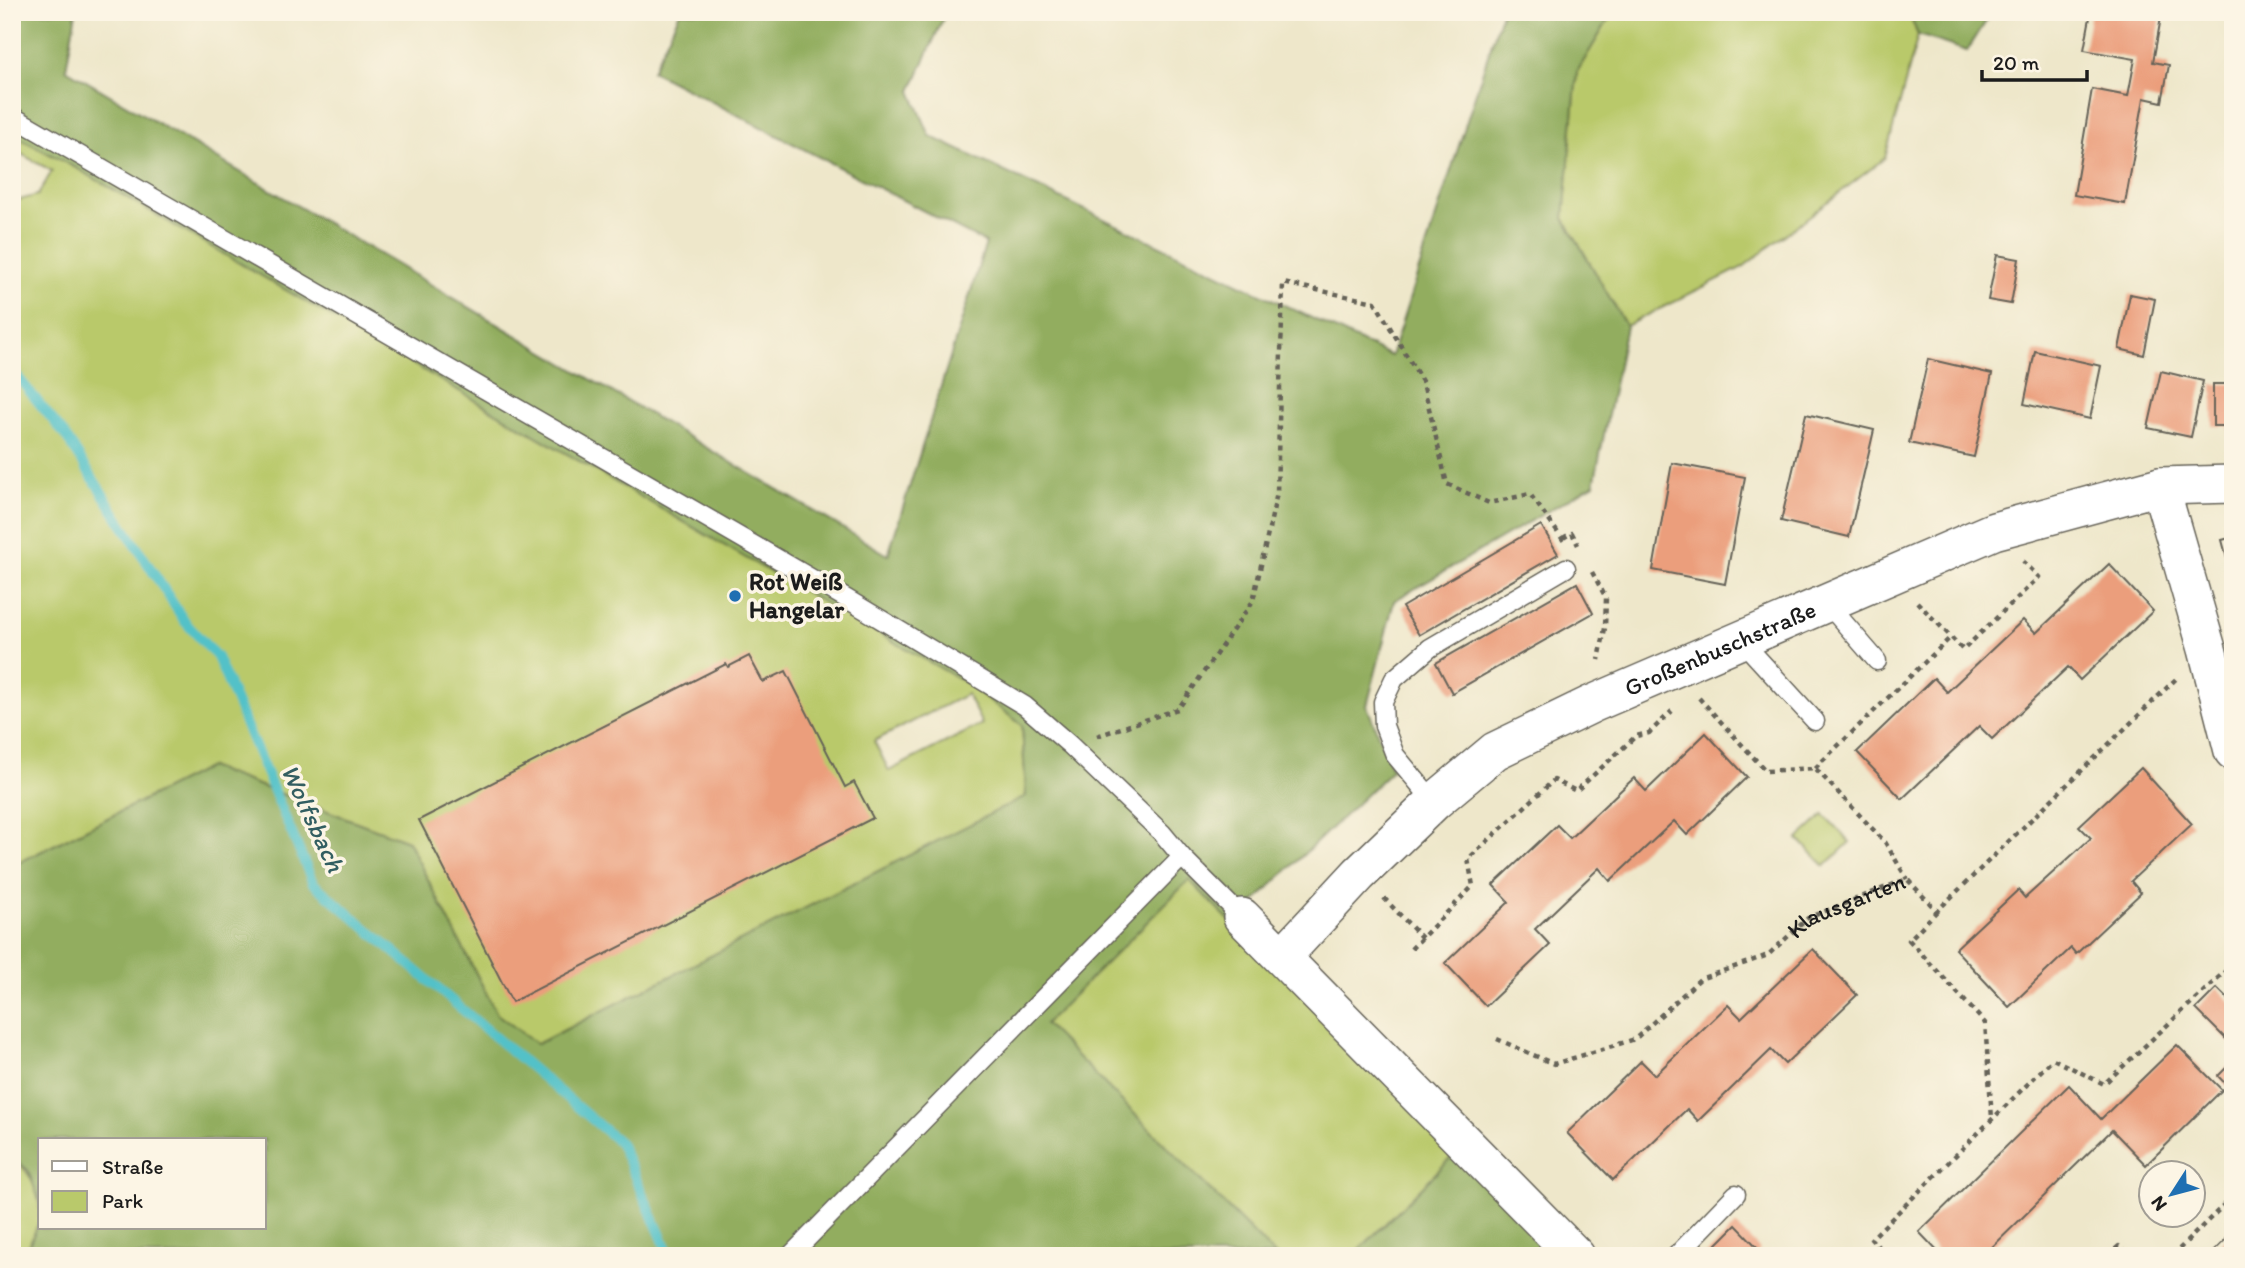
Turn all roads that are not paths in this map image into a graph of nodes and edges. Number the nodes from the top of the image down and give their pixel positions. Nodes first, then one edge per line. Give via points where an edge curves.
1 (12, 116) edge
2 (2233, 484) edge
3 (2160, 486) junction
4 (1566, 569) dead end
5 (1826, 602) junction
6 (1740, 639) junction
7 (1877, 661) dead end
8 (1815, 721) dead end
9 (2233, 751) edge
10 (1434, 802) junction
11 (1182, 857) junction
12 (1242, 917) joint
13 (1282, 957) junction
14 (1736, 1194) dead end
15 (790, 1256) edge
16 (1576, 1256) edge
17 (1676, 1256) edge

1 - 11 lane via 1025,706
2 - 3 street, Großenbuschstraße
3 - 5 street, Großenbuschstraße via 1994,531
3 - 9 street
4 - 10 lane via 1430,648 1394,679 1383,702 1384,726 1395,755
5 - 6 street, Großenbuschstraße
5 - 7 lane
6 - 8 lane
6 - 10 street, Großenbuschstraße via 1685,678 1592,704 1496,751
10 - 13 street, Großenbuschstraße
11 - 12 lane
11 - 15 lane
12 - 13 street
13 - 16 street
14 - 17 lane

